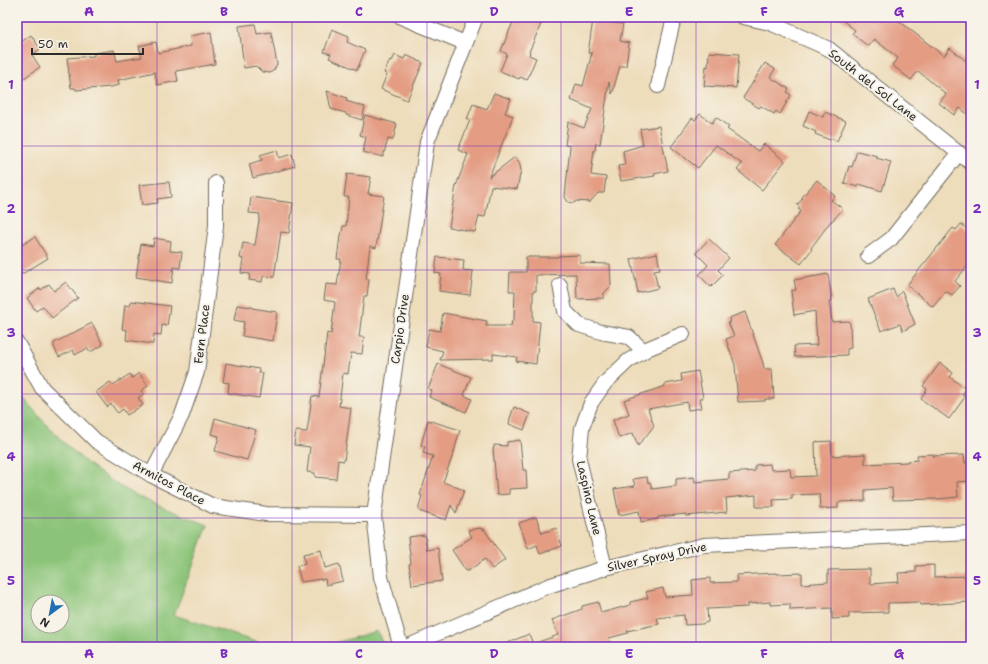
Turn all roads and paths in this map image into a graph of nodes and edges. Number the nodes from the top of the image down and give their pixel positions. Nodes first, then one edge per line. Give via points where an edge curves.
1 (401, 17) edge
2 (476, 17) edge
3 (674, 17) edge
4 (743, 17) edge
5 (465, 43) junction
6 (658, 86) dead end
7 (958, 153) junction
8 (971, 163) edge
9 (216, 183) dead end
10 (868, 256) dead end
11 (560, 284) dead end
12 (683, 334) dead end
13 (17, 343) edge
14 (644, 351) junction
15 (151, 475) junction
16 (374, 515) junction
17 (971, 533) edge
18 (605, 568) junction
19 (401, 647) edge
20 (406, 647) edge

1 - 5 street
2 - 5 street, Carpio Drive
3 - 6 street
4 - 7 street, South del Sol Lane via 770,23 829,49
5 - 16 street, Carpio Drive via 427,142
7 - 8 street, South del Sol Lane
7 - 10 street via 891,240
9 - 15 street, Fern Place via 216,226 197,372 182,415
11 - 14 street via 566,311 579,325 629,337
12 - 14 street, Laspino Lane
13 - 15 street, Armitos Place via 42,388 96,441
14 - 18 street, Laspino Lane via 628,361 605,383 591,402 582,428 579,459
15 - 16 street, Armitos Place via 213,506 266,514
16 - 19 street, Carpio Drive via 381,577
17 - 18 street, Silver Spray Drive via 704,545
18 - 20 street, Silver Spray Drive via 548,586

